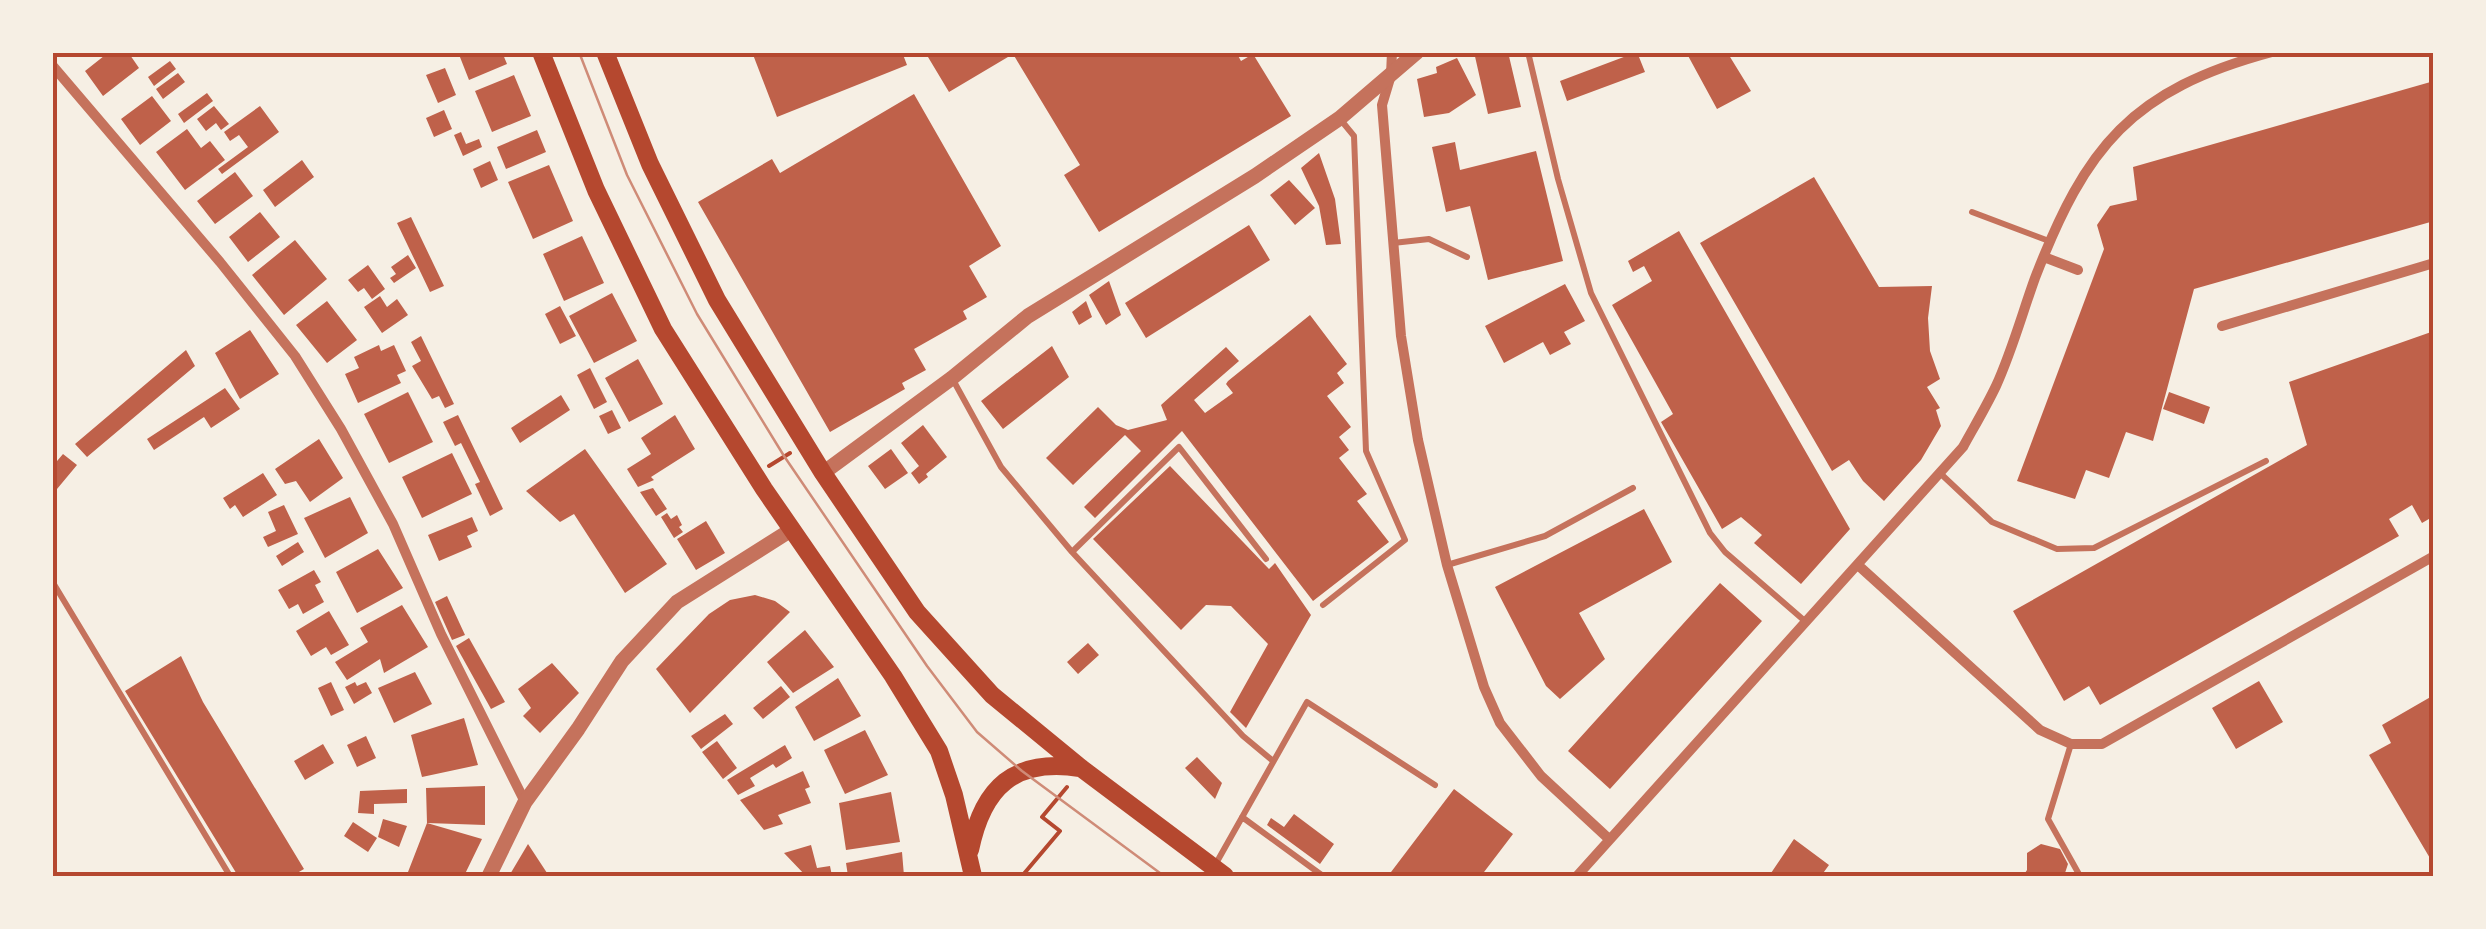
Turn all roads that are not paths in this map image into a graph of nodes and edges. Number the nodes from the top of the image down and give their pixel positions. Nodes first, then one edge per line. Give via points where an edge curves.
1 (542, 52) edge
2 (605, 52) edge
3 (1392, 52) edge
4 (1417, 52) edge
5 (1528, 52) edge
6 (2272, 52) edge
7 (52, 65) edge
8 (1391, 74) junction
9 (1340, 118) junction
10 (1972, 212) dead end
11 (2050, 242) junction
12 (1392, 243) junction
13 (1467, 257) dead end
14 (2044, 257) junction
15 (2434, 263) edge
16 (2078, 270) dead end
17 (2222, 326) dead end
18 (952, 378) junction
19 (2266, 461) dead end
20 (823, 473) junction
21 (1941, 474) junction
22 (1633, 488) dead end
23 (791, 530) junction
24 (1072, 552) junction
25 (2434, 556) edge
26 (1266, 559) dead end
27 (1447, 565) junction
28 (1859, 566) junction
29 (52, 581) edge
30 (1323, 605) dead end
31 (1807, 623) junction
32 (2071, 744) junction
33 (1273, 762) junction
34 (1075, 776) junction
35 (1435, 785) dead end
36 (525, 802) junction
37 (1242, 817) junction
38 (1609, 839) junction
39 (969, 855) junction
40 (1219, 872) edge
41 (230, 876) edge
42 (489, 876) edge
43 (973, 876) edge
44 (1323, 876) edge
45 (1578, 876) edge
46 (2080, 876) edge

1 - 23 main road via 596,190 663,329
2 - 20 main road via 650,164 717,300
3 - 8 street
4 - 8 street
5 - 31 lane via 1591,292 1710,533
6 - 11 street via 2174,88 2119,129 2072,190
7 - 36 street via 295,356 393,524
8 - 9 street
8 - 12 street via 1382,104
9 - 18 street via 1028,316
9 - 30 lane via 1354,136 1366,451 1405,540
10 - 11 lane
11 - 14 street
12 - 13 lane via 1430,239
12 - 27 street via 1418,440
14 - 16 street
14 - 21 street via 1996,386
15 - 17 street
18 - 20 street
18 - 24 lane via 1001,467
19 - 21 lane via 2094,548 2057,549 1992,522
20 - 34 main road via 917,612
21 - 28 street
22 - 27 lane via 1545,536
23 - 36 street via 678,602 622,661
23 - 39 main road via 939,750
24 - 26 lane via 1180,446
24 - 33 lane
25 - 32 street via 2102,744
27 - 38 street via 1500,723 1541,776
28 - 31 street
28 - 32 street via 2040,730
29 - 41 lane
31 - 38 street
32 - 46 lane via 2048,819
33 - 35 lane via 1307,702
33 - 37 lane
34 - 39 main road via 1044,764 1012,776 992,792 976,819
34 - 40 main road
36 - 42 street
37 - 40 lane
37 - 44 lane
38 - 45 street
39 - 43 main road

